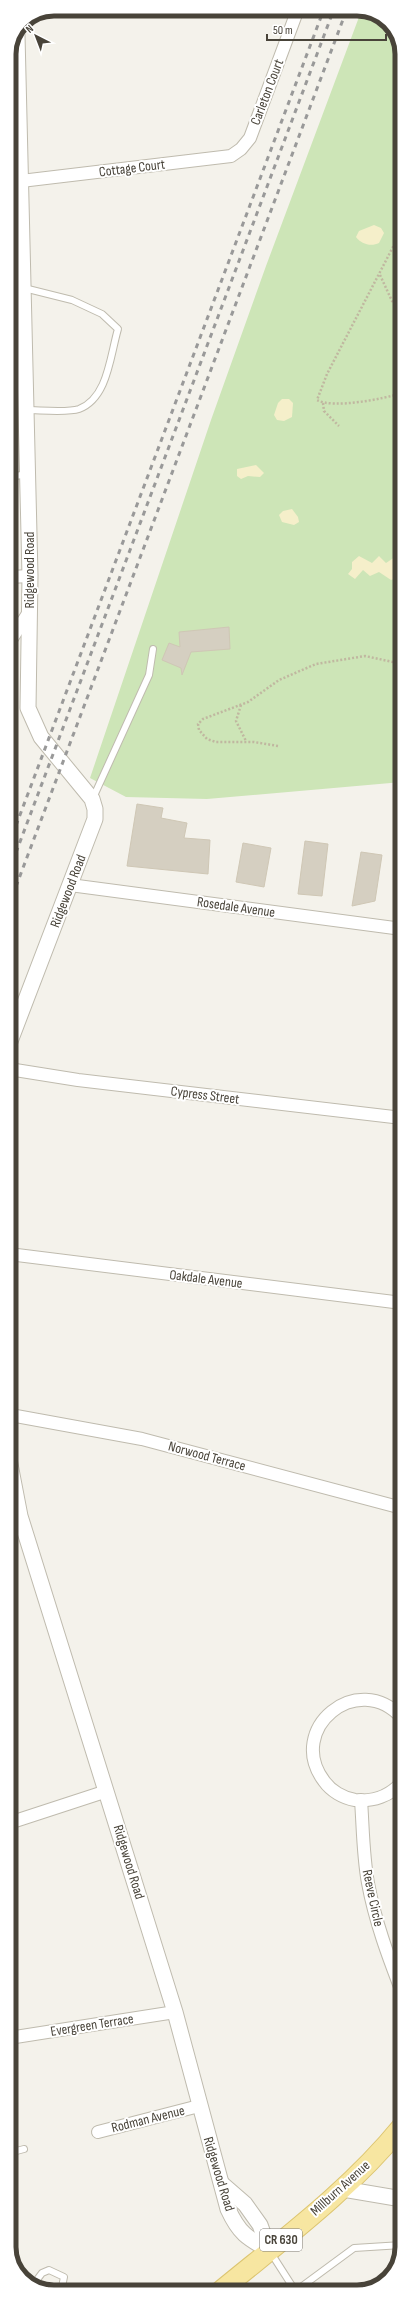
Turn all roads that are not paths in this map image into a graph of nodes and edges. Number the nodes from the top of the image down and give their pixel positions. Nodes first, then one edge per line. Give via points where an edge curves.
1 (295, 16) edge
2 (17, 46) edge
3 (241, 149) joint
4 (21, 181) junction
5 (19, 297) edge
6 (26, 410) junction
7 (28, 474) junction
8 (16, 476) edge
9 (30, 576) junction
10 (16, 577) edge
11 (30, 612) junction
12 (16, 632) edge
13 (153, 649) dead end
14 (92, 800) junction
15 (70, 885) junction
16 (395, 928) edge
17 (16, 1026) edge
18 (16, 1071) edge
19 (395, 1117) edge
20 (16, 1255) edge
21 (395, 1302) edge
22 (16, 1416) edge
23 (395, 1506) edge
24 (16, 1521) edge
25 (395, 1713) edge
26 (395, 1787) edge
27 (107, 1791) junction
28 (361, 1800) junction
29 (16, 1821) edge
30 (395, 1974) edge
31 (175, 2012) junction
32 (16, 2037) edge
33 (199, 2106) junction
34 (98, 2132) dead end
35 (395, 2134) edge
36 (24, 2149) dead end
37 (16, 2151) edge
38 (221, 2184) junction
39 (343, 2189) junction
40 (395, 2198) edge
41 (395, 2245) edge
42 (269, 2250) junction
43 (36, 2281) edge
44 (62, 2285) edge
45 (227, 2285) edge
46 (292, 2285) edge
47 (304, 2285) edge

1 - 3 street, Carleton Court via 250,138
2 - 4 street, Ridgewood Road
3 - 4 street, Cottage Court via 231,156
4 - 5 street, Ridgewood Road
5 - 6 street, Ridgewood Road
5 - 6 lane via 72,300 102,314 118,329 104,383 94,401 78,409
6 - 7 street, Ridgewood Road
7 - 8 lane
7 - 9 street, Ridgewood Road
9 - 10 street
9 - 11 street, Ridgewood Road
11 - 12 street
11 - 14 street, Ridgewood Road via 28,708 41,737
13 - 14 lane via 149,675
14 - 15 street, Ridgewood Road via 95,819
15 - 16 street, Rosedale Avenue
15 - 17 street, Ridgewood Road
18 - 19 street, Cypress Street
20 - 21 street, Oakdale Avenue
22 - 23 street, Norwood Terrace via 142,1439
24 - 27 street, Ridgewood Road
25 - 28 street via 384,1704 363,1700 343,1704 334,1709 320,1725 313,1745 313,1755 320,1775 334,1791
26 - 28 street via 384,1796
27 - 29 street
27 - 31 street, Ridgewood Road
28 - 30 street, Reeve Circle via 368,1884 383,1942
31 - 32 street, Evergreen Terrace
31 - 33 street, Ridgewood Road
33 - 34 street, Rodman Avenue
33 - 38 street, Ridgewood Road
35 - 39 main road, Millburn Avenue / CR 630
36 - 37 lane
38 - 42 street via 245,2204 260,2225
38 - 42 street, Ridgewood Road via 236,2227 246,2237
39 - 40 street
39 - 42 main road, Millburn Avenue / CR 630
41 - 47 lane via 354,2248
42 - 45 main road, Millburn Avenue / CR 630
42 - 46 lane
43 - 44 lane via 42,2273 49,2270 64,2277

